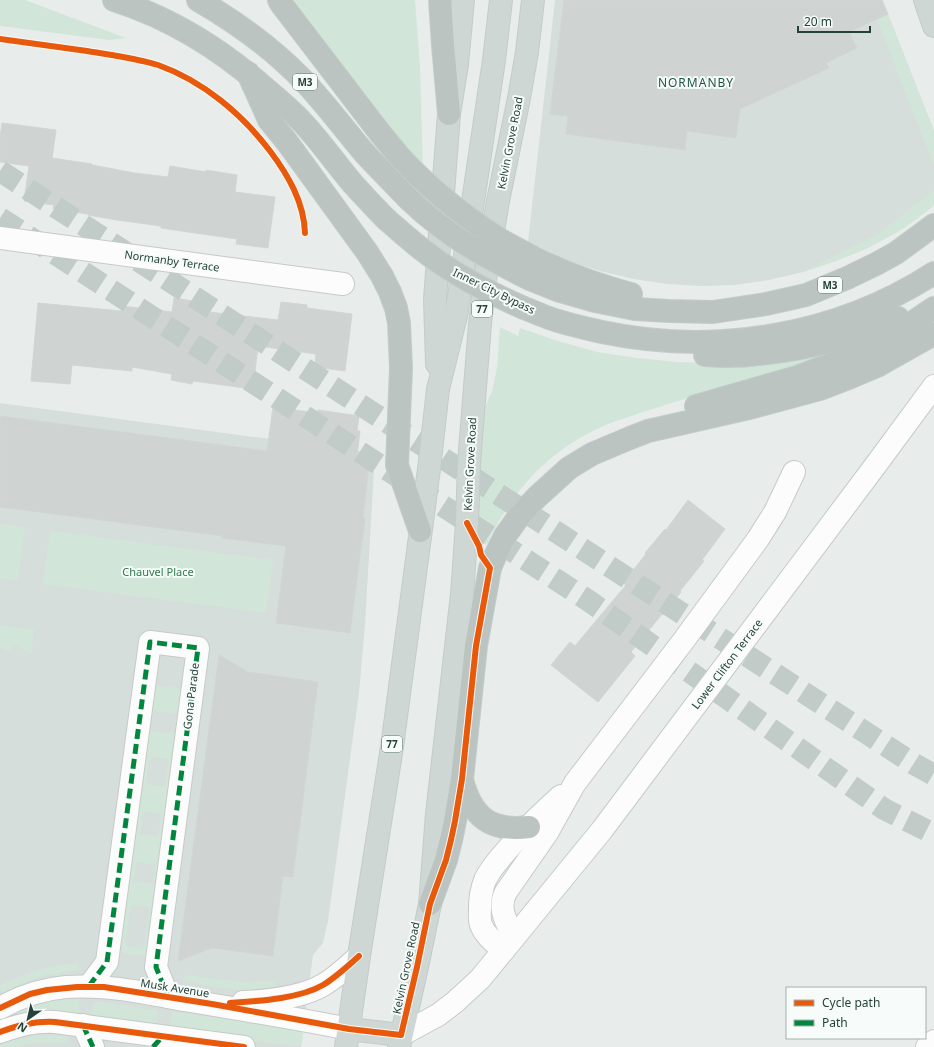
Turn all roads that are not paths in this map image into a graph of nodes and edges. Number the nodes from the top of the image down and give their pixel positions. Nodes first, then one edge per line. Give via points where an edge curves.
1 (114, 0) edge
2 (198, 0) edge
3 (279, 0) edge
4 (440, 0) edge
5 (462, 0) edge
6 (501, 0) edge
7 (533, 0) edge
8 (925, 0) edge
9 (934, 26) edge
10 (248, 73) junction
11 (449, 114) junction
12 (934, 225) edge
13 (0, 238) edge
14 (532, 269) junction
15 (934, 273) edge
16 (343, 284) dead end
17 (934, 304) edge
18 (934, 308) edge
19 (934, 334) edge
20 (650, 340) junction
21 (934, 386) edge
22 (438, 389) junction
23 (648, 431) junction
24 (794, 472) dead end
25 (420, 531) junction
26 (462, 779) junction
27 (575, 783) junction
28 (529, 827) junction
29 (430, 904) junction
30 (509, 944) junction
31 (359, 956) junction
32 (88, 986) junction
33 (168, 997) junction
34 (212, 1004) junction
35 (0, 1008) edge
36 (83, 1025) junction
37 (0, 1032) edge
38 (347, 1038) edge
39 (400, 1041) edge
40 (934, 1041) edge
41 (158, 1042) edge
42 (93, 1047) edge
43 (244, 1047) edge
44 (371, 1047) edge
45 (927, 1047) edge

1 - 10 highway, Inner City Bypass via 196,37
2 - 14 highway, M3, bridge via 246,31 301,78 361,149 421,212 446,232 498,264
3 - 14 highway, bridge via 380,133 410,168
4 - 11 highway
5 - 11 main road via 457,64
6 - 22 main road, 77 via 456,316
7 - 29 main road, Kelvin Grove Road / 77 via 527,52 485,279 469,463 462,594 437,814
8 - 9 main road
10 - 20 highway, Inner City Bypass, bridge via 302,122 386,220 453,272 524,308 550,318 583,328
10 - 25 highway via 269,120 367,252 382,276 396,308 401,368 397,465
11 - 22 main road via 435,300
12 - 14 highway, M3 via 876,264 806,295 713,312 635,309 595,301 560,292
13 - 16 street, Normanby Terrace
15 - 20 highway, Inner City Bypass via 904,291 850,315 794,332 728,341 687,343
17 - 20 highway via 851,336 824,344 782,351 713,356 680,353
18 - 23 highway via 897,333 863,351 797,377 669,413
19 - 23 highway via 878,366 820,389
21 - 30 street, Lower Clifton Terrace via 602,830
22 - 25 main road, 77
23 - 26 highway via 592,454 569,468 520,514 505,536 486,583 476,646
24 - 27 street via 775,512 758,539
25 - 31 main road, 77 via 392,747
26 - 28 highway via 471,805 485,820 505,827
26 - 29 highway via 446,860
27 - 28 street
27 - 30 street via 548,833 504,896 503,912
28 - 30 street via 494,866 482,890 482,928 489,937
29 - 39 main road, Kelvin Grove Road / 77
30 - 39 street, Lower Clifton Terrace via 477,982 455,1002
31 - 34 street via 333,978 307,992 269,1000
31 - 38 main road, 77
32 - 33 street, Musk Avenue
32 - 33 street, Gona Parade via 107,962 150,642 198,648 156,967
32 - 35 street, Musk Avenue via 38,992
33 - 34 street, Musk Avenue
34 - 38 street, Musk Avenue
36 - 37 street via 41,1022 23,1024
36 - 41 street
36 - 42 street
38 - 39 main road
39 - 44 main road
40 - 45 street
41 - 43 street

